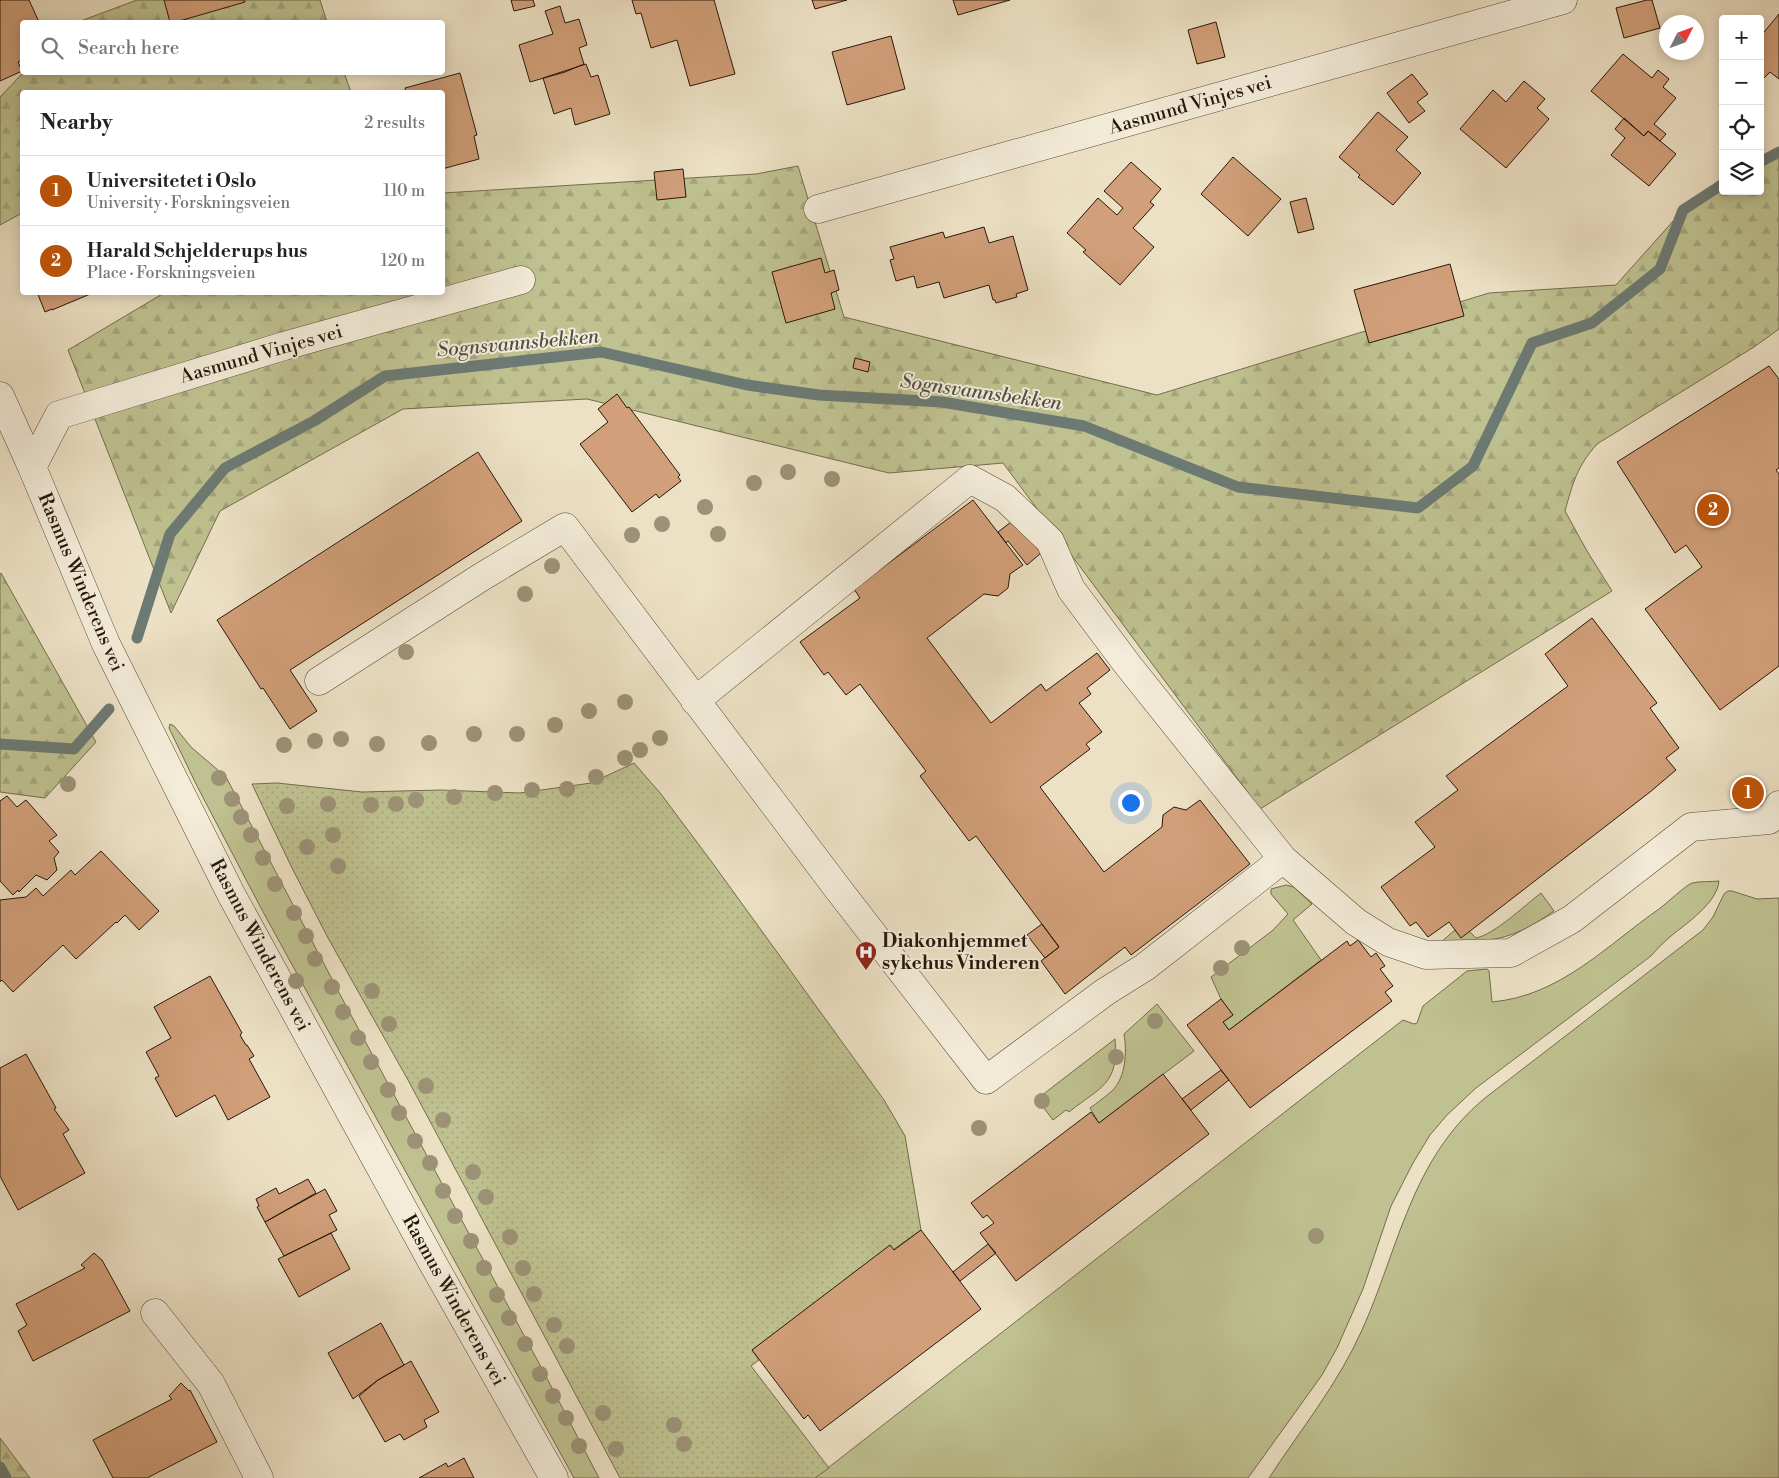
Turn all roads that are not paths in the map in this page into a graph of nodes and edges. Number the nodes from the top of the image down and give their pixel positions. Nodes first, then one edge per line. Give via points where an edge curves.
1 (1563, 0) edge
2 (818, 210) dead end
3 (521, 280) dead end
4 (0, 396) edge
5 (32, 467) junction
6 (319, 681) dead end
7 (695, 701) junction
8 (1774, 813) edge
9 (1283, 859) junction
10 (155, 1313) dead end
11 (259, 1478) edge
12 (554, 1478) edge

1 - 2 street, Aasmund Vinjes vei
3 - 5 street, Aasmund Vinjes vei via 284,346 59,415
4 - 5 street, Rasmus Winderens vei
5 - 12 street, Rasmus Winderens vei via 106,644 231,894
6 - 7 street via 565,527
7 - 9 street via 986,1080 1105,992 1145,967
7 - 9 street via 970,479 1005,498 1050,542 1071,590
8 - 9 street via 1691,827 1572,919 1511,953 1426,955 1388,942 1356,922
10 - 11 street via 211,1384

